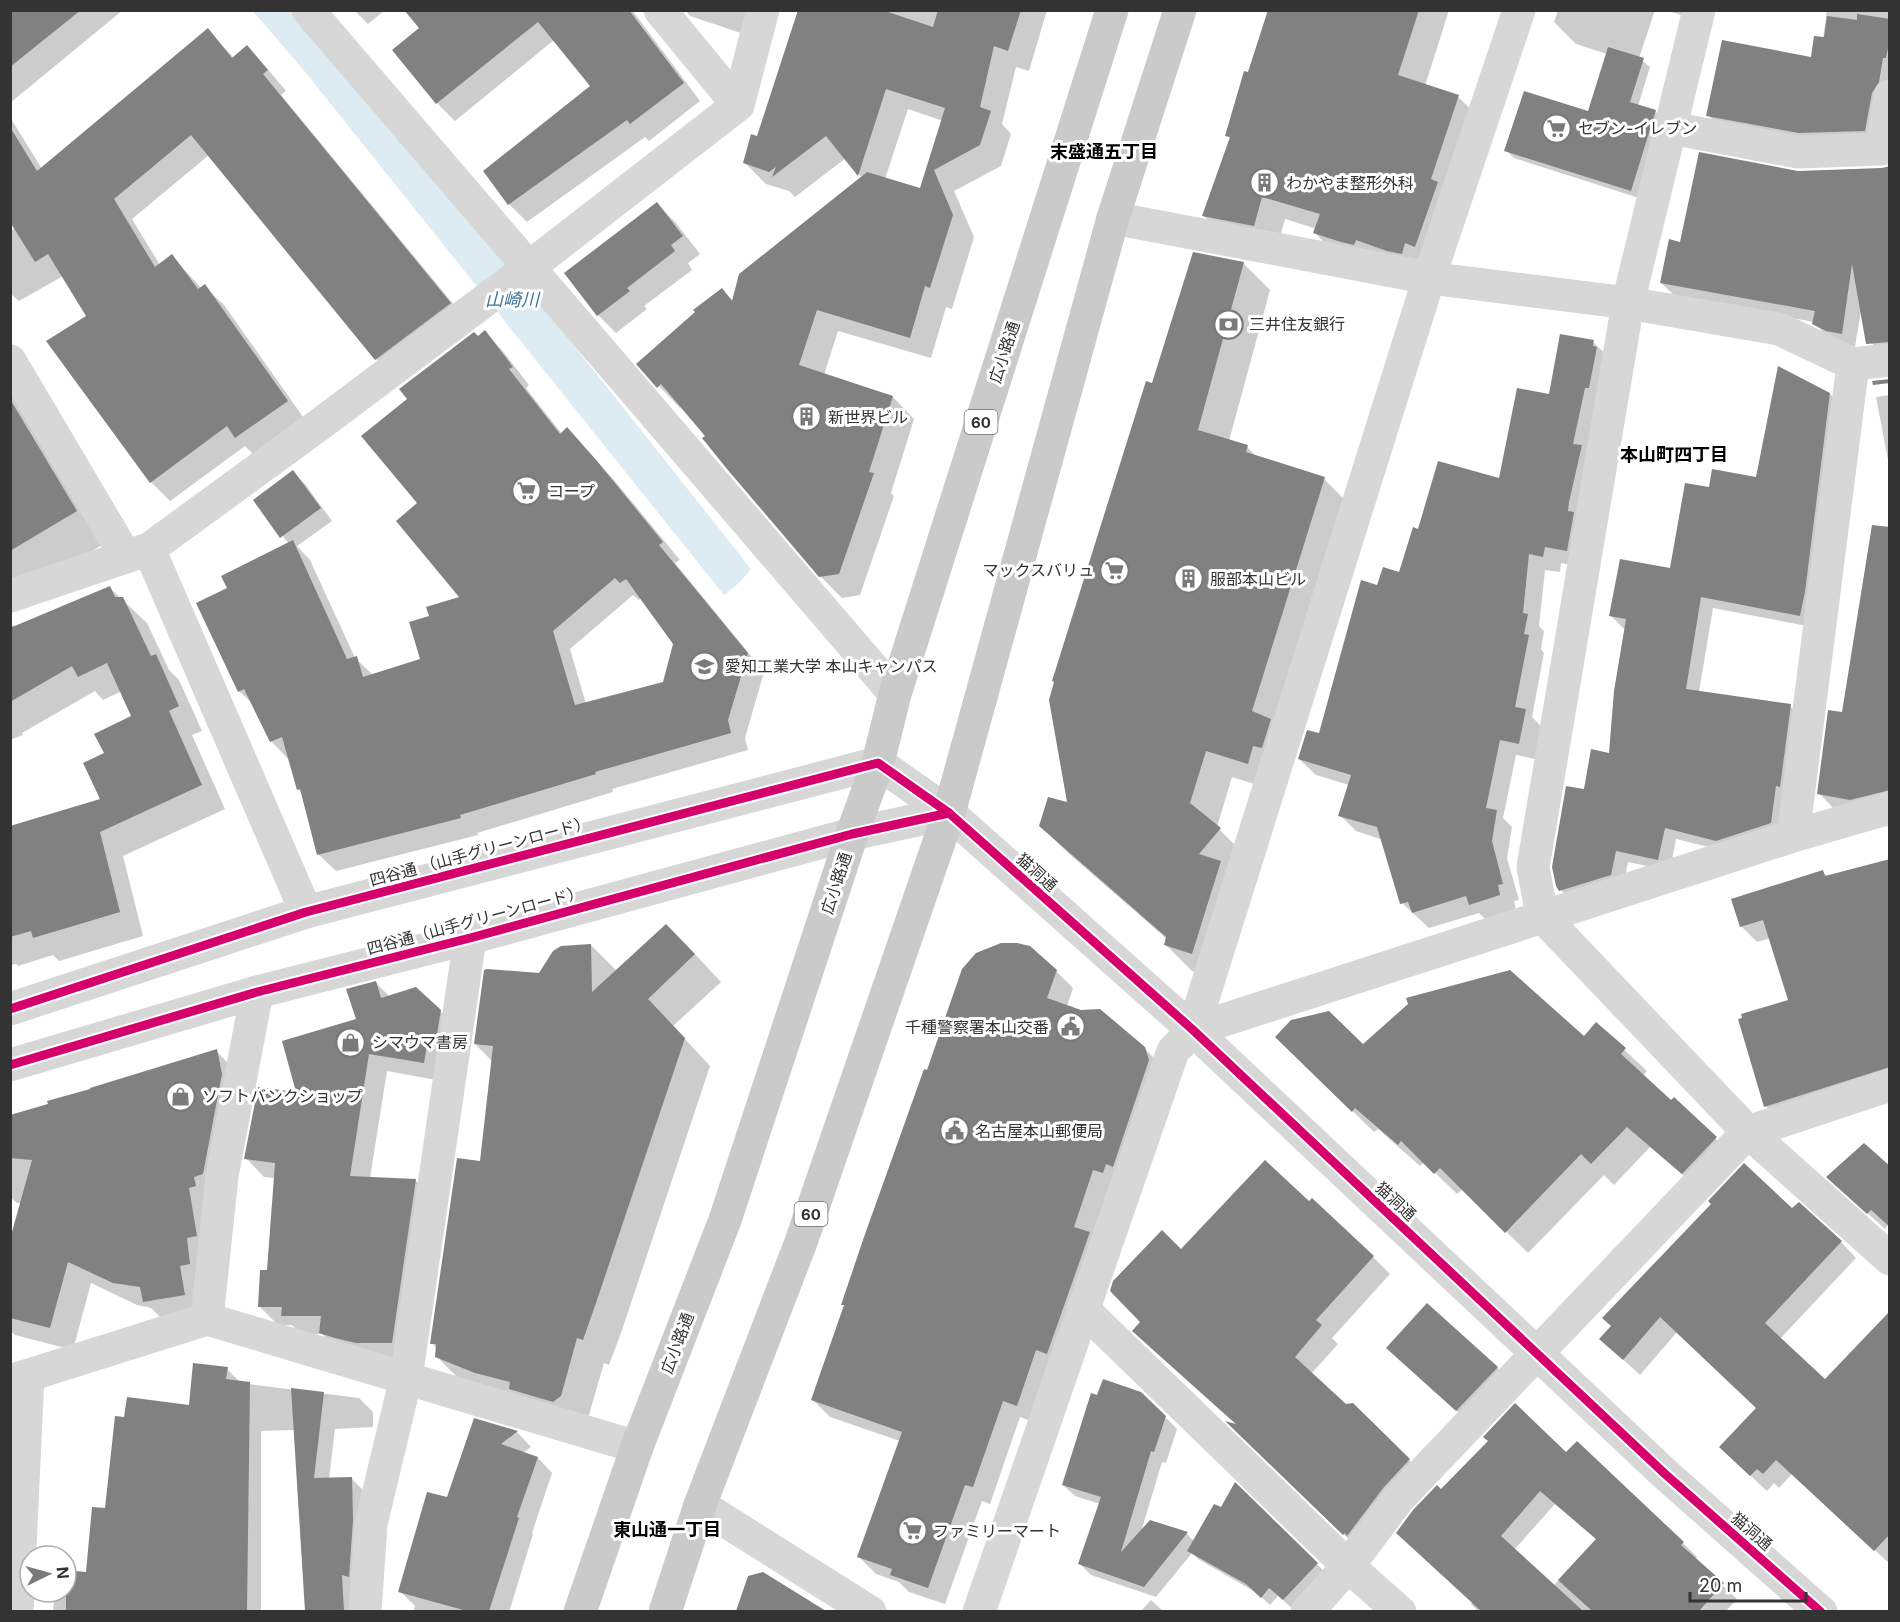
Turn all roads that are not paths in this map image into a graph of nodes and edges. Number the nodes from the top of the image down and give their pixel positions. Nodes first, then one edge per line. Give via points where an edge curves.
1 (308, 10) edge
2 (660, 10) edge
3 (762, 10) edge
4 (1113, 10) edge
5 (1180, 10) edge
6 (1519, 10) edge
7 (1700, 10) edge
8 (1890, 96) edge
9 (738, 105) junction
10 (1671, 128) junction
11 (1113, 218) junction
12 (527, 269) junction
13 (1429, 278) junction
14 (1628, 303) junction
15 (1890, 360) edge
16 (10, 361) edge
17 (1853, 363) junction
18 (138, 553) junction
19 (10, 596) edge
20 (895, 694) junction
21 (878, 763) junction
22 (1890, 808) edge
23 (949, 813) junction
24 (852, 834) junction
25 (1793, 836) junction
26 (306, 912) junction
27 (1542, 916) junction
28 (470, 938) junction
29 (257, 992) junction
30 (10, 1009) edge
31 (1193, 1030) junction
32 (10, 1065) edge
33 (1890, 1085) edge
34 (1748, 1132) junction
35 (1890, 1259) edge
36 (1083, 1309) junction
37 (207, 1319) junction
38 (1536, 1354) junction
39 (19, 1378) edge
40 (406, 1378) junction
41 (637, 1447) junction
42 (700, 1505) junction
43 (1348, 1566) junction
44 (17, 1611) edge
45 (365, 1611) edge
46 (580, 1611) edge
47 (665, 1611) edge
48 (870, 1611) edge
49 (979, 1611) edge
50 (1306, 1611) edge
51 (1400, 1611) edge
52 (1821, 1611) edge

1 - 12 street
2 - 9 street
3 - 9 street
4 - 20 main road, 広小路通 / 60
5 - 11 main road, 60
6 - 13 street
7 - 10 street
8 - 10 street via 1881,149 1798,152
9 - 12 street
10 - 14 street
11 - 13 street
11 - 23 main road, 60
12 - 18 street via 323,422
12 - 20 street
13 - 14 street
13 - 31 street
14 - 17 street via 1779,329
14 - 27 street via 1533,867
15 - 17 street
16 - 18 street
17 - 25 street
18 - 19 street
18 - 26 street
20 - 21 main road, 広小路通 / 60
21 - 23 street
21 - 24 main road, 広小路通 / 60
21 - 26 street, 四谷通 （山手グリーンロード）
22 - 25 street
23 - 24 street, 四谷通（山手グリーンロード）
23 - 31 street, 猫洞通
23 - 42 main road, 60 via 801,1242
24 - 28 street, 四谷通（山手グリーンロード）
24 - 41 main road, 広小路通 / 60 via 725,1220
25 - 27 street
26 - 30 street, 四谷通 （山手グリーンロード）
27 - 31 street
27 - 34 street
28 - 29 street, 四谷通（山手グリーンロード）
28 - 40 street
29 - 32 street, 四谷通（山手グリーンロード）
29 - 37 street via 222,1176
31 - 36 street via 1173,1051
31 - 38 street, 猫洞通
33 - 34 street
34 - 35 street
34 - 38 street
36 - 43 street
36 - 49 street
37 - 39 street
37 - 40 street
38 - 43 street via 1399,1498
38 - 52 street, 猫洞通
39 - 44 street
40 - 41 street
40 - 45 street via 371,1524
41 - 46 main road, 広小路通 / 60
42 - 47 main road, 60
42 - 48 street
43 - 50 street
43 - 51 street

